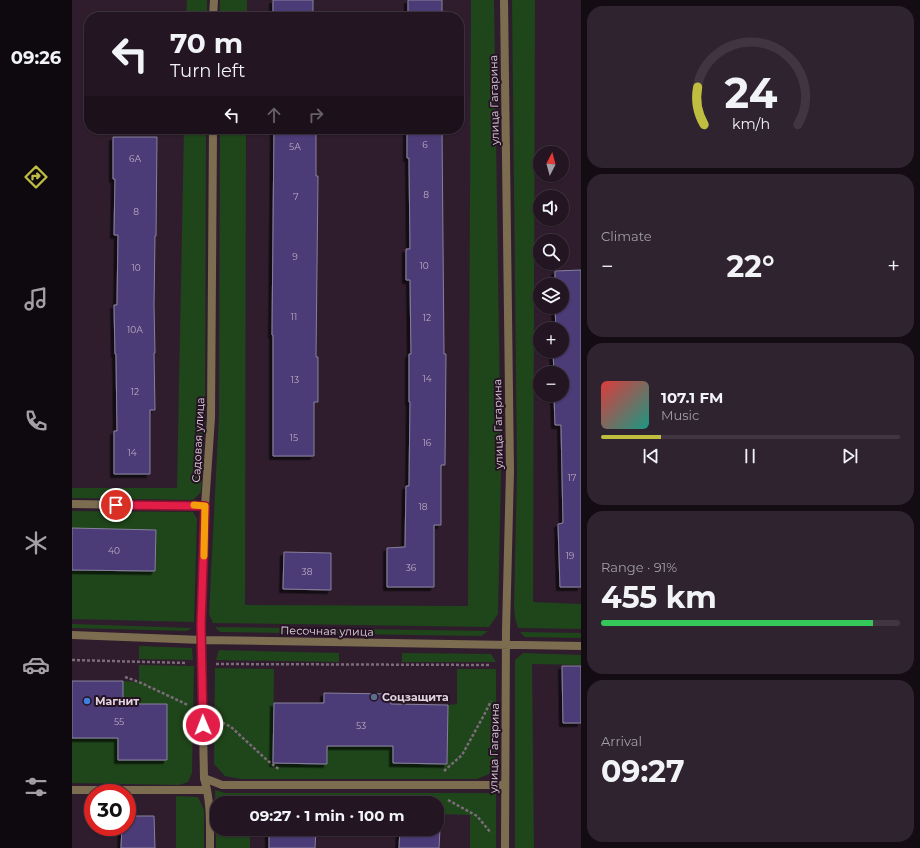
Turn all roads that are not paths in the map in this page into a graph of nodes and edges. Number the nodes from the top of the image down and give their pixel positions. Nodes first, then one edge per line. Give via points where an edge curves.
1 (214, 0) edge
2 (504, 0) edge
3 (213, 12) edge
4 (213, 134) edge
5 (72, 504) edge
6 (205, 506) junction
7 (72, 635) edge
8 (202, 640) junction
9 (506, 645) junction
10 (581, 646) edge
11 (204, 778) junction
12 (504, 785) junction
13 (72, 790) edge
14 (208, 790) junction
15 (210, 848) edge
16 (505, 848) edge

1 - 3 street
2 - 9 street, улица Гагарина via 510,470
4 - 6 street, Садовая улица via 211,418
5 - 6 street
6 - 8 street, Садовая улица
7 - 8 street, Песочная улица
8 - 9 street, Песочная улица
8 - 11 street, Садовая улица
9 - 10 street, Песочная улица
9 - 12 street, улица Гагарина
11 - 12 street via 222,784 243,785
11 - 14 street, Садовая улица
12 - 16 street, улица Гагарина
13 - 14 street
14 - 15 street, Садовая улица

